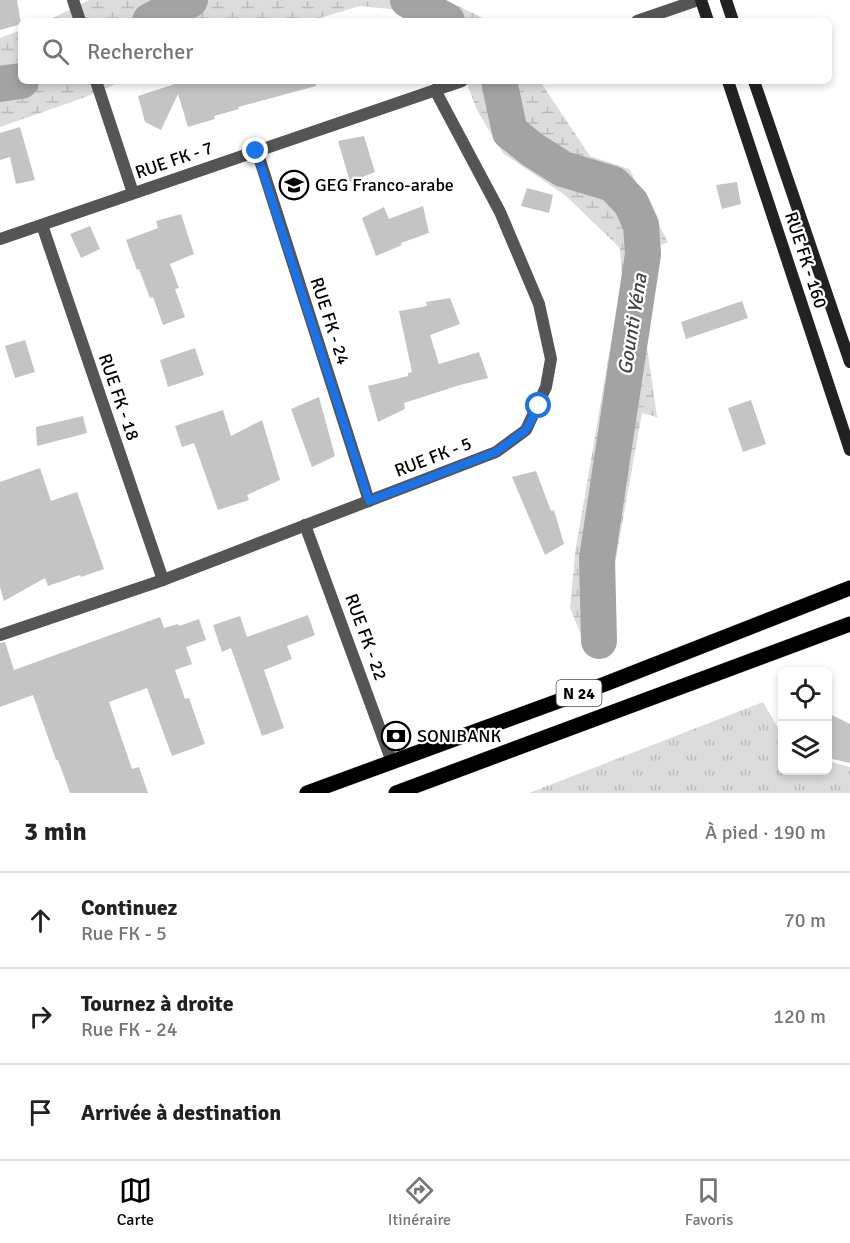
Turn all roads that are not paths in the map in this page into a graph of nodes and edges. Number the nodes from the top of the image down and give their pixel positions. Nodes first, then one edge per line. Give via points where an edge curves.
1 (74, 0) edge
2 (699, 0) edge
3 (726, 0) edge
4 (79, 18) edge
5 (646, 18) edge
6 (707, 18) edge
7 (733, 18) edge
8 (97, 84) edge
9 (453, 84) edge
10 (729, 84) edge
11 (755, 84) edge
12 (435, 90) junction
13 (256, 151) junction
14 (133, 193) junction
15 (42, 225) junction
16 (0, 239) edge
17 (850, 362) edge
18 (850, 450) edge
19 (369, 501) junction
20 (305, 525) junction
21 (163, 580) junction
22 (850, 588) edge
23 (850, 624) edge
24 (0, 635) edge
25 (392, 762) junction
26 (307, 793) edge
27 (396, 793) edge

1 - 4 street
2 - 5 street
2 - 6 main road
3 - 7 main road
8 - 14 street
9 - 12 street, RUE FK - 7
10 - 18 main road, RUE FK - 160
11 - 17 main road, RUE FK - 160
12 - 13 street, RUE FK - 7
12 - 19 street, RUE FK - 5 via 500,212 539,304 551,359 546,387 526,430 496,452
13 - 14 street, RUE FK - 7
13 - 19 street, RUE FK - 24
14 - 15 street, RUE FK - 7
15 - 16 street, RUE FK - 7
15 - 21 street, RUE FK - 18
19 - 20 street, RUE FK - 5
20 - 21 street, RUE FK - 5
20 - 25 street, RUE FK - 22
21 - 24 street, RUE FK - 5
22 - 25 main road, N 24
23 - 27 main road, N 24
25 - 26 main road, N 24

